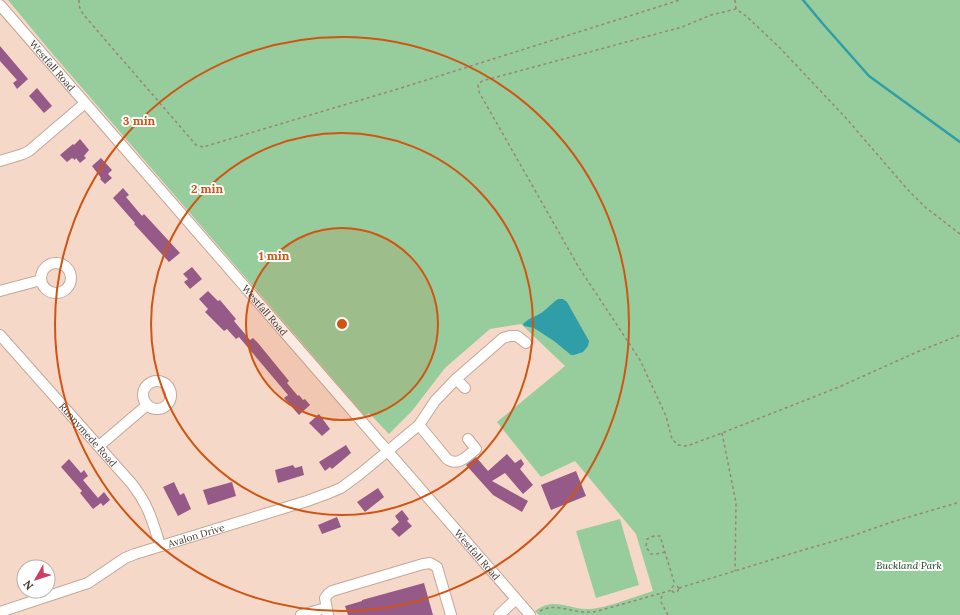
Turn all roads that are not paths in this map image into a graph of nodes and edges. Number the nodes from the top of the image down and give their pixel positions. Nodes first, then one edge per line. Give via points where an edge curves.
1 (0, 5) edge
2 (84, 104) junction
3 (0, 161) edge
4 (41, 280) dead end
5 (0, 291) edge
6 (0, 335) edge
7 (526, 344) dead end
8 (456, 379) junction
9 (465, 388) dead end
10 (147, 404) dead end
11 (419, 425) junction
12 (468, 439) dead end
13 (99, 446) junction
14 (388, 451) junction
15 (160, 545) junction
16 (516, 599) junction
17 (327, 611) edge
18 (0, 612) edge
19 (301, 615) edge
20 (451, 615) edge
21 (499, 615) edge
22 (530, 615) edge

1 - 2 street, Westfall Road
2 - 3 street via 29,151
2 - 14 street, Westfall Road
4 - 5 street
6 - 13 street, Runnymede Road
7 - 8 street, Avalon Drive via 518,336 503,338
8 - 9 street
8 - 11 street, Avalon Drive via 435,400
10 - 13 street
11 - 12 street via 451,462 460,462 476,449
11 - 14 street, Avalon Drive
13 - 15 street, Runnymede Road via 143,498
14 - 15 street, Avalon Drive via 351,481 329,493
14 - 16 street, Westfall Road
15 - 18 street, Avalon Drive via 125,558 88,583
16 - 21 street
16 - 22 street, Westfall Road
17 - 19 street
17 - 20 street via 325,598 332,591 430,564 437,568

